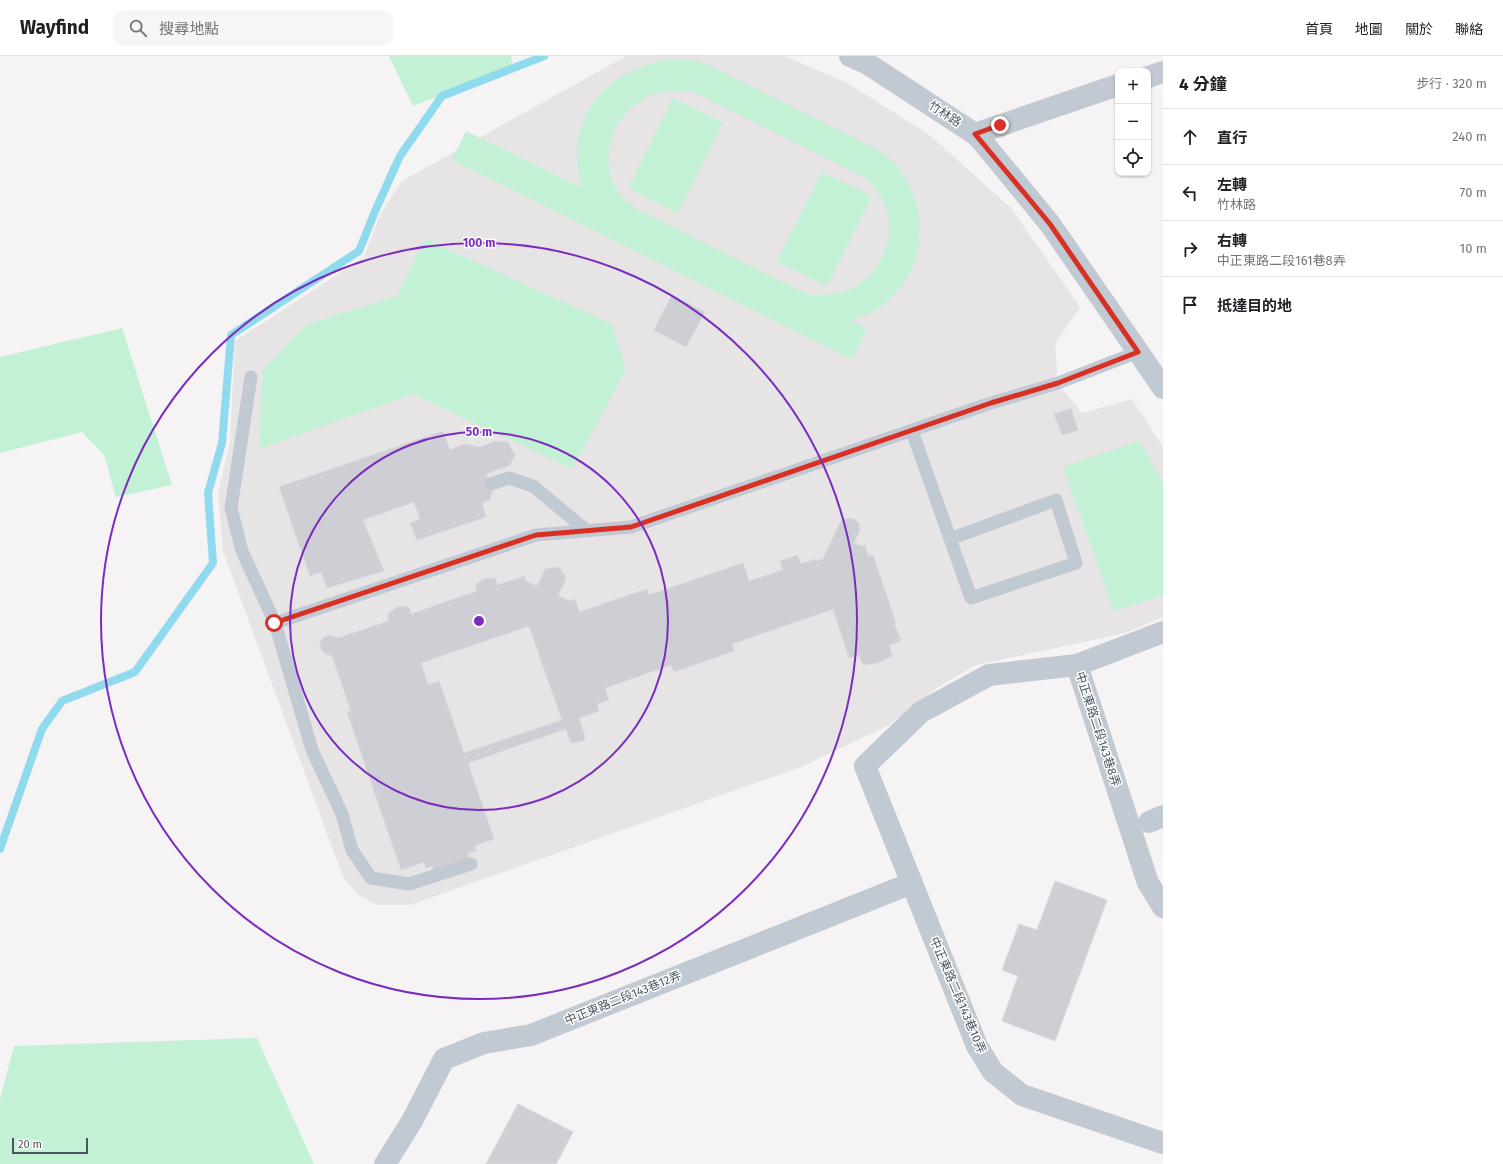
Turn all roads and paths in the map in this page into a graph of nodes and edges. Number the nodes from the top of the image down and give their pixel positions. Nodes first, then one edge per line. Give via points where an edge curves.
1 (850, 56) edge
2 (1163, 72) edge
3 (1151, 76) edge
4 (1115, 86) edge
5 (975, 134) junction
6 (1138, 352) junction
7 (251, 377) dead end
8 (1163, 388) edge
9 (912, 431) junction
10 (491, 484) dead end
11 (587, 531) junction
12 (950, 539) junction
13 (274, 623) junction
14 (1163, 632) edge
15 (1077, 665) junction
16 (865, 766) joint
17 (472, 864) dead end
18 (912, 884) junction
19 (1163, 907) edge
20 (1163, 1143) edge
21 (385, 1164) edge

1 - 5 street, 竹林路 via 868,64
2 - 3 street
4 - 5 street
5 - 6 street, 竹林路 via 1050,224
6 - 8 street, 竹林路
6 - 9 lane via 1058,383
7 - 13 lane via 231,508 242,551
9 - 11 lane via 631,527
9 - 12 lane
10 - 11 lane via 509,478 533,486
11 - 13 lane via 536,535
12 - 12 lane via 971,598 1076,563 1056,500
13 - 17 lane via 312,750 342,814 352,850 371,878 410,884
14 - 15 street
15 - 16 street, 中正東路二段143巷8弄 via 989,675 921,712
15 - 19 street, 中正東路二段143巷8弄 via 1148,884
16 - 18 street, 中正東路二段143巷10弄
18 - 20 street, 中正東路二段143巷10弄 via 977,1046 993,1072 1022,1095
18 - 21 street, 中正東路二段143巷12弄 via 531,1034 484,1043 444,1059

